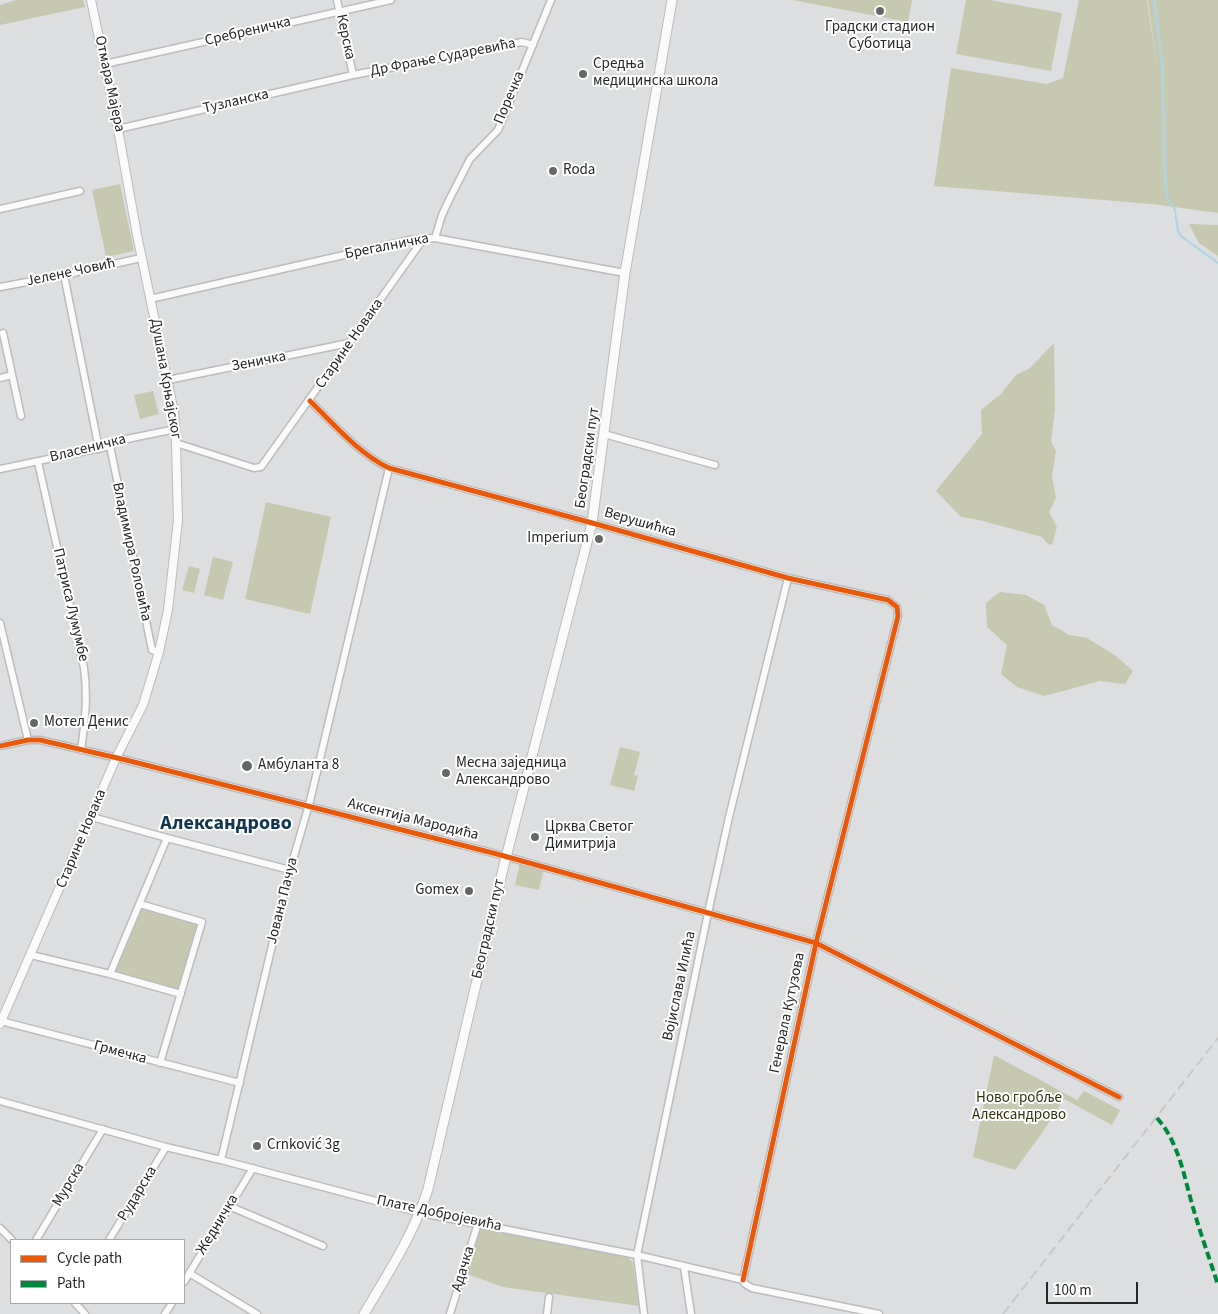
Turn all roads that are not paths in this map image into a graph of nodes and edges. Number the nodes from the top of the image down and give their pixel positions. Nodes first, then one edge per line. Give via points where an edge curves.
1 (91, 0) edge
2 (337, 0) edge
3 (391, 0) edge
4 (551, 0) edge
5 (672, 0) edge
6 (340, 11) junction
7 (533, 46) junction
8 (105, 64) junction
9 (353, 75) junction
10 (118, 129) junction
11 (126, 167) joint
12 (80, 190) dead end
13 (0, 209) edge
14 (424, 238) junction
15 (435, 238) junction
16 (141, 258) junction
17 (625, 272) junction
18 (64, 276) junction
19 (0, 288) edge
20 (150, 299) junction
21 (3, 333) dead end
22 (350, 343) junction
23 (12, 375) junction
24 (0, 378) edge
25 (168, 380) junction
26 (310, 401) junction
27 (21, 416) dead end
28 (176, 429) junction
29 (604, 434) junction
30 (176, 443) junction
31 (110, 446) junction
32 (99, 449) junction
33 (38, 462) junction
34 (716, 465) dead end
35 (388, 468) junction
36 (0, 469) edge
37 (592, 523) junction
38 (788, 578) junction
39 (897, 606) joint
40 (0, 622) edge
41 (159, 652) junction
42 (28, 740) junction
43 (0, 746) edge
44 (82, 750) junction
45 (116, 758) junction
46 (308, 806) junction
47 (92, 817) junction
48 (167, 838) junction
49 (506, 857) junction
50 (290, 870) junction
51 (140, 904) junction
52 (708, 913) junction
53 (816, 944) junction
54 (31, 955) junction
55 (110, 974) junction
56 (181, 994) junction
57 (1, 1022) edge
58 (160, 1063) junction
59 (240, 1082) junction
60 (1120, 1096) dead end
61 (0, 1101) edge
62 (103, 1129) junction
63 (166, 1147) junction
64 (221, 1160) junction
65 (253, 1168) junction
66 (229, 1206) junction
67 (421, 1213) junction
68 (478, 1223) junction
69 (0, 1228) edge
70 (11, 1239) edge
71 (37, 1239) edge
72 (110, 1239) edge
73 (323, 1246) dead end
74 (637, 1255) junction
75 (684, 1267) junction
76 (189, 1273) junction
77 (185, 1280) edge
78 (743, 1280) junction
79 (549, 1297) dead end
80 (76, 1304) edge
81 (85, 1314) edge
82 (257, 1314) edge
83 (364, 1314) edge
84 (450, 1314) edge
85 (547, 1314) edge
86 (644, 1314) edge
87 (691, 1314) edge
88 (878, 1314) edge

1 - 8 street, Отмара Мајера
2 - 6 street, Керска
3 - 6 street, Сребреничка
4 - 7 street, Поречка
5 - 17 main road, Београдски пут
6 - 8 street, Сребреничка
6 - 9 street, Керска
7 - 9 street, Др Фрање Сударевића via 522,42
7 - 15 street, Поречка via 498,130 470,160 445,208
8 - 10 street, Отмара Мајера
9 - 10 street, Тузланска
10 - 11 street, Отмара Мајера
11 - 16 street, Душана Крњајског
12 - 13 street
14 - 15 street, Брегалничка
14 - 20 street, Брегалничка
14 - 22 street, Старине Новака
15 - 17 street, Брегалничка
16 - 18 street, Јелене Човић
16 - 20 street, Душана Крњајског
17 - 29 main road, Београдски пут
18 - 19 street, Јелене Човић
18 - 32 street
20 - 25 street, Душана Крњајског
21 - 23 street
22 - 25 street, Зеничка
22 - 26 street, Старине Новака
23 - 24 street
23 - 27 street
25 - 28 street, Душана Крњајског
26 - 30 street, Старине Новака via 258,468
26 - 35 street, Верушићка via 364,454
28 - 30 street, Душана Крњајског
28 - 31 street, Власеничка via 117,441
29 - 34 street
29 - 37 main road, Београдски пут
30 - 41 street, Душана Крњајског via 178,520 168,610
31 - 32 street, Власеничка
31 - 41 street, Владимира Роловића via 152,650
32 - 33 street, Власеничка
33 - 36 street, Власеничка
33 - 44 street, Патриса Лумумбе via 84,668 87,704
35 - 37 street, Верушићка
35 - 46 street, Јована Пачуа
37 - 38 street, Верушићка
37 - 49 main road, Београдски пут
38 - 39 street, Верушићка via 888,600
38 - 52 street, Војислава Илића
39 - 53 street, Генерала Кутузова via 898,616
40 - 42 street
41 - 45 street, Старине Новака via 143,704
42 - 43 street, Аксентија Мародића
42 - 44 street, Аксентија Мародића
44 - 45 street, Аксентија Мародића
45 - 46 street, Аксентија Мародића
45 - 47 street, Старине Новака
46 - 49 street, Аксентија Мародића
46 - 50 street, Јована Пачуа
47 - 48 street
47 - 54 street, Старине Новака
48 - 50 street
48 - 51 street
49 - 52 street, Аксентија Мародића
49 - 67 main road, Београдски пут
50 - 59 street, Јована Пачуа
51 - 55 street
51 - 56 street via 202,922
52 - 53 street, Аксентија Мародића
52 - 74 street, Војислава Илића
53 - 60 street, Аксентија Мародића
53 - 78 street, Генерала Кутузова
54 - 55 street
54 - 57 street, Старине Новака
55 - 56 street
56 - 58 street
57 - 58 street, Грмечка
58 - 59 street, Грмечка
59 - 64 street, Јована Пачуа
61 - 62 street, Плате Добројевића
62 - 63 street, Плате Добројевића
62 - 71 street, Мурска
63 - 64 street, Плате Добројевића
63 - 72 street, Рударска
64 - 65 street, Плате Добројевића
65 - 66 street, Жедничка
65 - 67 street, Плате Добројевића
66 - 73 street
66 - 76 street, Жедничка
67 - 68 street, Плате Добројевића
67 - 83 main road, Београдски пут
68 - 74 street, Плате Добројевића
68 - 84 street, Адачка
69 - 70 street
74 - 75 street, Плате Добројевића
74 - 86 street, Војислава Илића
75 - 78 street, Плате Добројевића
75 - 87 street
76 - 77 street, Жедничка
76 - 82 street
78 - 88 street, Плате Добројевића via 752,1288
79 - 85 street
80 - 81 street

